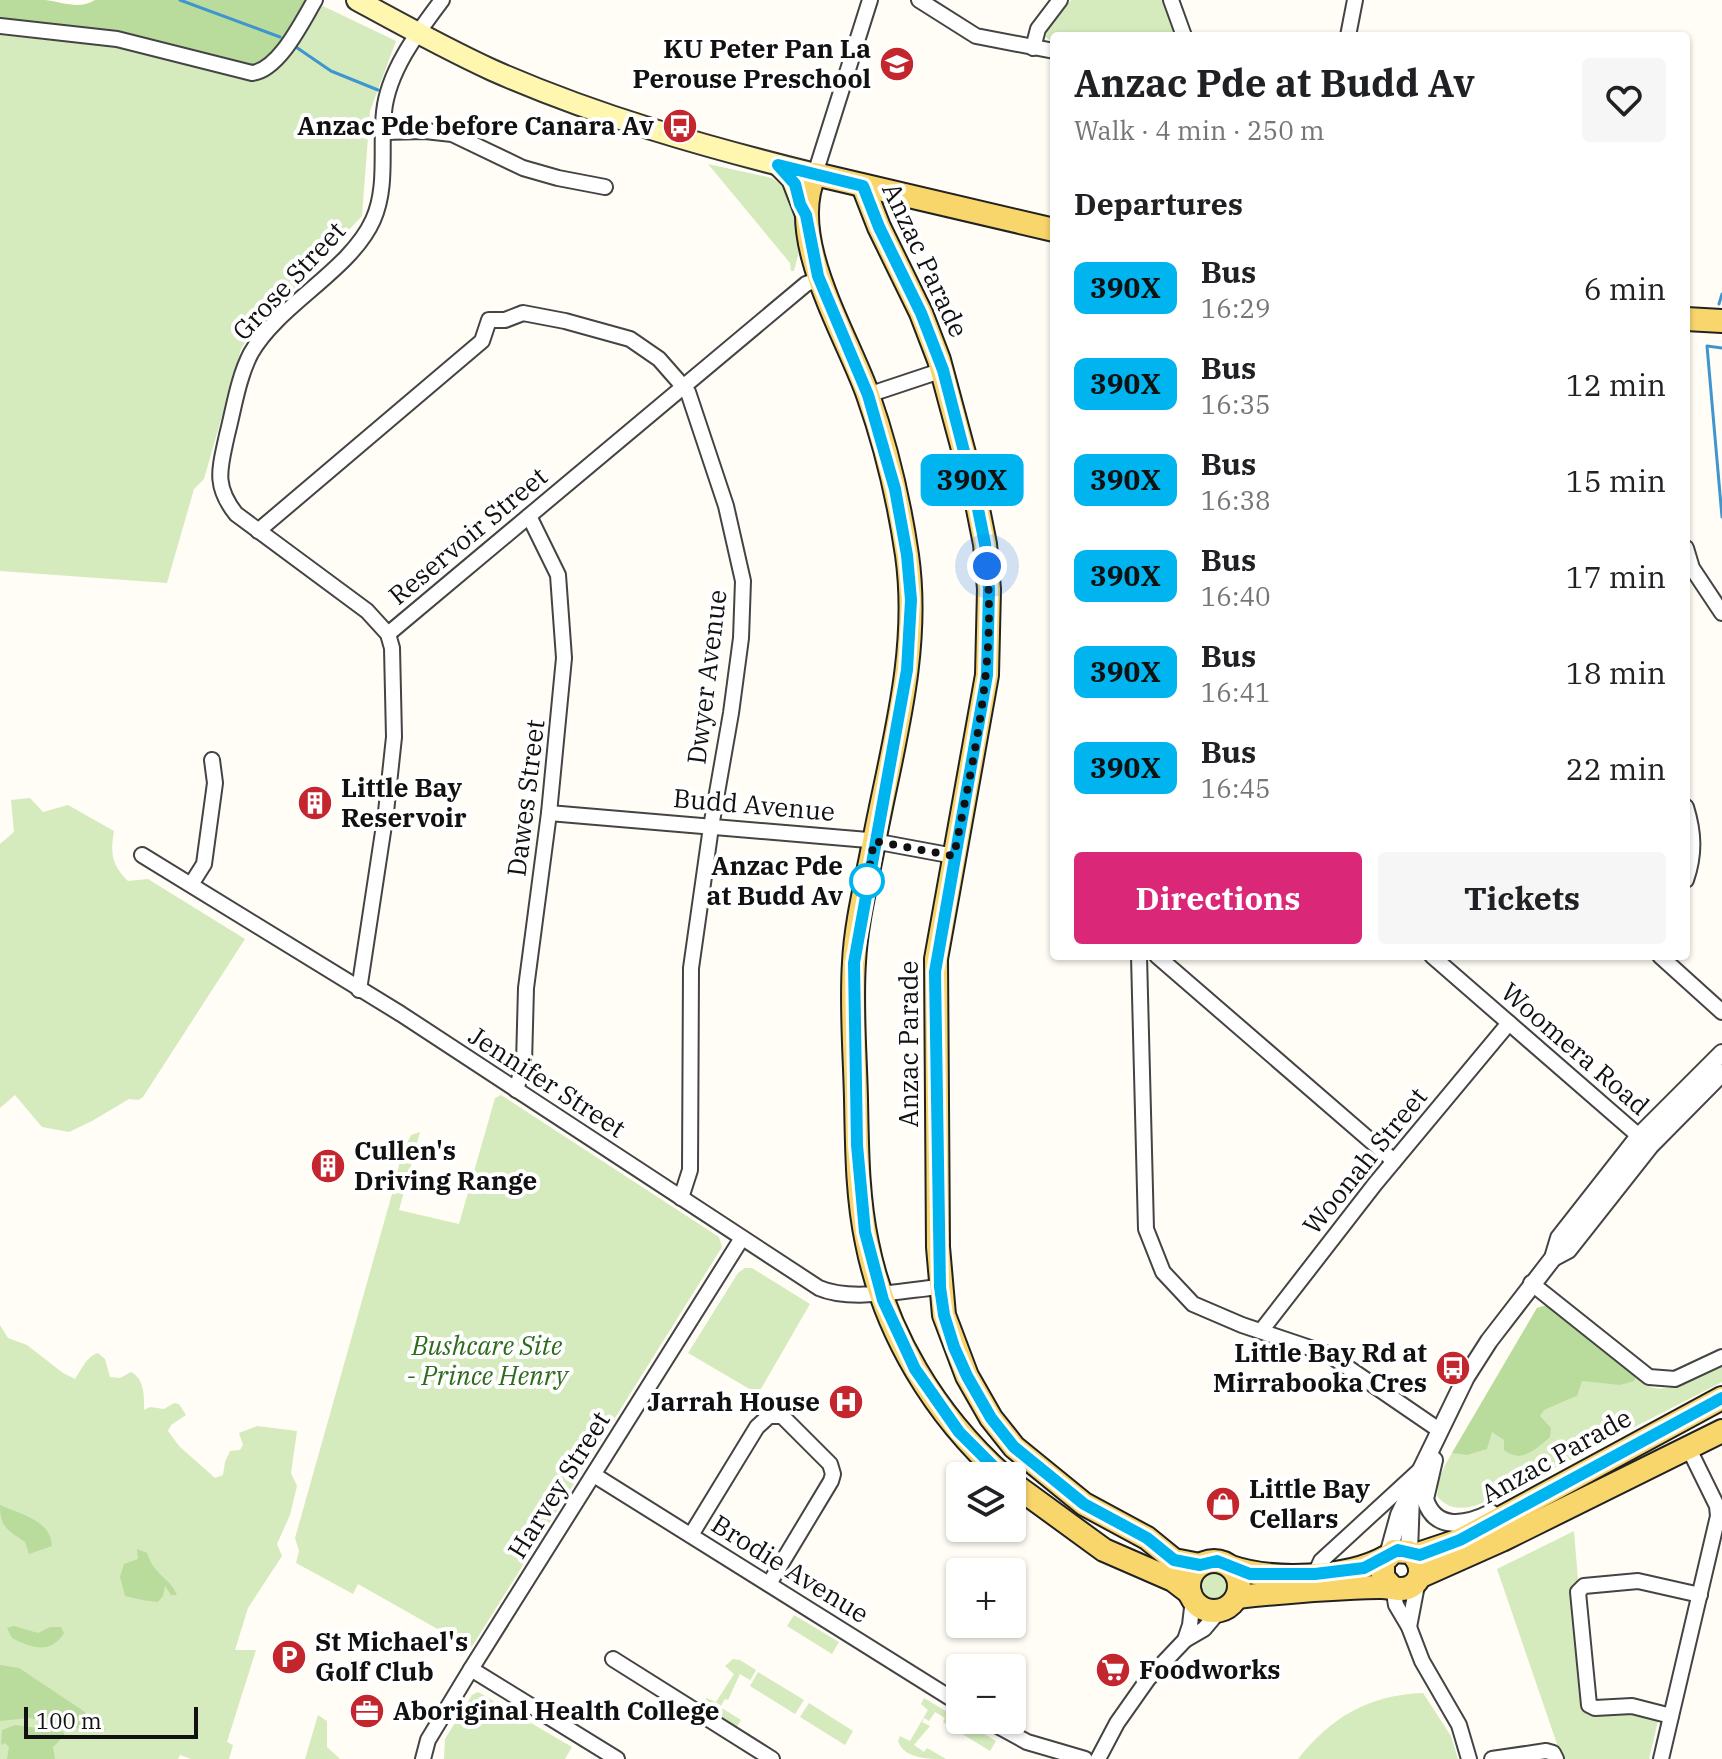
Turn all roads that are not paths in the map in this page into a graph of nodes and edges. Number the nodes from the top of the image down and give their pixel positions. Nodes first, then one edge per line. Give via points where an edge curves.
1 (315, 0) edge
2 (357, 0) edge
3 (441, 0) edge
4 (870, 0) edge
5 (919, 0) edge
6 (1060, 0) edge
7 (1171, 0) edge
8 (1355, 0) edge
9 (0, 26) edge
10 (418, 32) junction
11 (1183, 32) edge
12 (1349, 32) edge
13 (1033, 48) junction
14 (1050, 50) edge
15 (383, 132) junction
16 (778, 165) junction
17 (815, 174) junction
18 (863, 186) junction
19 (605, 187) dead end
20 (806, 215) junction
21 (1050, 229) edge
22 (819, 279) junction
23 (1690, 319) edge
24 (1722, 321) edge
25 (943, 370) junction
26 (684, 385) junction
27 (868, 395) junction
28 (529, 516) junction
29 (258, 531) junction
30 (1690, 569) edge
31 (1722, 613) edge
32 (388, 634) junction
33 (212, 760) dead end
34 (549, 813) junction
35 (1690, 820) edge
36 (711, 827) junction
37 (874, 841) junction
38 (142, 855) dead end
39 (954, 856) junction
40 (1690, 864) edge
41 (192, 883) junction
42 (1139, 960) edge
43 (1162, 960) edge
44 (1437, 960) edge
45 (1664, 960) edge
46 (359, 990) junction
47 (1722, 1012) edge
48 (1509, 1023) junction
49 (1722, 1053) edge
50 (1722, 1073) edge
51 (516, 1090) junction
52 (1644, 1141) junction
53 (1394, 1161) junction
54 (681, 1198) junction
55 (742, 1238) junction
56 (1531, 1283) junction
57 (940, 1287) junction
58 (880, 1292) junction
59 (1261, 1331) junction
60 (1722, 1357) edge
61 (1722, 1398) edge
62 (1439, 1430) junction
63 (1722, 1431) edge
64 (1689, 1449) junction
65 (988, 1462) edge
66 (1420, 1470) junction
67 (594, 1475) junction
68 (1556, 1488) junction
69 (1026, 1493) edge
70 (691, 1535) junction
71 (1406, 1562) junction
72 (1200, 1565) junction
73 (1231, 1567) junction
74 (1315, 1574) junction
75 (769, 1584) junction
76 (1392, 1587) junction
77 (1700, 1595) junction
78 (1192, 1596) junction
79 (1228, 1604) junction
80 (1409, 1627) junction
81 (1185, 1640) junction
82 (613, 1659) dead end
83 (471, 1669) junction
84 (946, 1695) edge
85 (1671, 1716) junction
86 (1012, 1734) edge
87 (423, 1759) edge
88 (617, 1759) edge
89 (772, 1759) edge
90 (1085, 1759) edge
91 (1098, 1759) edge
92 (1469, 1759) edge
93 (1492, 1759) edge
94 (1556, 1759) edge
95 (1661, 1759) edge

1 - 9 street via 274,63 256,73 117,39
2 - 10 main road, Anzac Parade
3 - 10 street, Grose Street
4 - 17 street
5 - 13 street via 976,36
6 - 13 street via 1038,29
7 - 11 street
8 - 12 street
10 - 15 street, Grose Street via 390,89
10 - 16 main road, Anzac Parade via 561,98 696,144
13 - 14 street
15 - 19 street via 452,134 523,168
15 - 29 street, Grose Street via 380,196 373,222 348,254 265,335 243,371 219,470 226,501
16 - 17 main road, Anzac Parade
16 - 20 main road via 792,179
17 - 18 main road, Anzac Parade
17 - 20 main road, Anzac Parade
18 - 21 main road
18 - 25 main road, Anzac Parade
20 - 22 main road, Anzac Parade
22 - 26 street, Reservoir Street via 806,284
22 - 27 main road, Anzac Parade
23 - 24 main road
25 - 27 street
25 - 39 main road, Anzac Parade via 980,517 990,617 986,686
26 - 28 street, Reservoir Street
26 - 29 street, Dwyer Avenue via 659,359 608,331 523,313 489,320 482,341
26 - 36 street, Dwyer Avenue via 726,506 743,581 741,638
27 - 37 main road, Anzac Parade via 895,489 912,609 907,670
28 - 32 street, Reservoir Street
28 - 34 street, Dawes Street via 558,575 562,617 561,700
29 - 32 street, Grose Street via 367,611
30 - 31 street
32 - 46 street, Reservoir Street via 394,665 394,737
33 - 41 street via 215,783 204,864
34 - 36 street, Budd Avenue
34 - 51 street, Dawes Street via 526,988 524,1063
35 - 40 street
36 - 37 street, Budd Avenue
36 - 54 street, Dwyer Avenue via 691,968 690,1170
37 - 39 street, Budd Avenue
37 - 58 main road, Anzac Parade via 853,976 860,1189
38 - 41 street, Jennifer Street
39 - 57 main road, Anzac Parade via 935,972
41 - 46 street, Jennifer Street
42 - 59 street via 1146,1229 1163,1272 1193,1304
43 - 53 street
44 - 48 street, Woomera Road
45 - 47 street
46 - 51 street, Jennifer Street
48 - 52 street, Woomera Road
48 - 53 street, Woonah Street
49 - 52 street
50 - 52 street
51 - 54 street, Jennifer Street
52 - 56 street via 1559,1238 1553,1258
53 - 59 street, Woonah Street
54 - 55 street, Jennifer Street
55 - 58 street, Jennifer Street via 832,1294
55 - 67 street, Harvey Street
56 - 60 street via 1649,1377 1675,1379
56 - 62 street via 1478,1357
57 - 58 street, Jennifer Street
57 - 72 main road, Anzac Parade via 961,1363 1008,1440 1084,1504 1147,1538 1174,1560
58 - 65 main road, Anzac Parade via 932,1396
59 - 62 street via 1328,1354
61 - 68 main road, Anzac Parade
62 - 66 street
62 - 68 street via 1425,1499 1441,1521 1474,1521 1528,1494
63 - 64 main road, Anzac Parade
64 - 71 main road, Anzac Parade via 1502,1540
64 - 77 street via 1718,1513
66 - 71 street via 1411,1490
66 - 74 street via 1321,1561
67 - 70 street, Brodie Avenue
67 - 83 street, Harvey Street
68 - 71 main road, Anzac Parade via 1460,1540
69 - 78 main road via 1104,1550 1173,1580
70 - 75 street, Brodie Avenue
70 - 75 street via 757,1427 769,1416 782,1416 828,1461 833,1474
71 - 74 main road, Anzac Parade
71 - 76 main road via 1408,1588
71 - 76 main road via 1382,1574
71 - 80 street
72 - 73 main road via 1217,1561
72 - 78 main road via 1191,1577
73 - 74 main road, Anzac Parade via 1250,1574
73 - 79 main road via 1239,1581
75 - 84 street, Brodie Avenue
76 - 79 main road
76 - 80 street
77 - 85 street
77 - 85 street via 1638,1581 1584,1586 1578,1592 1589,1705 1632,1706
78 - 79 main road via 1205,1609
78 - 81 street
79 - 81 street
80 - 92 street via 1460,1728
81 - 91 street via 1148,1679
82 - 89 street
83 - 87 street, Harvey Street via 428,1740
83 - 88 street
85 - 95 street
86 - 90 street
93 - 94 street via 1543,1751

